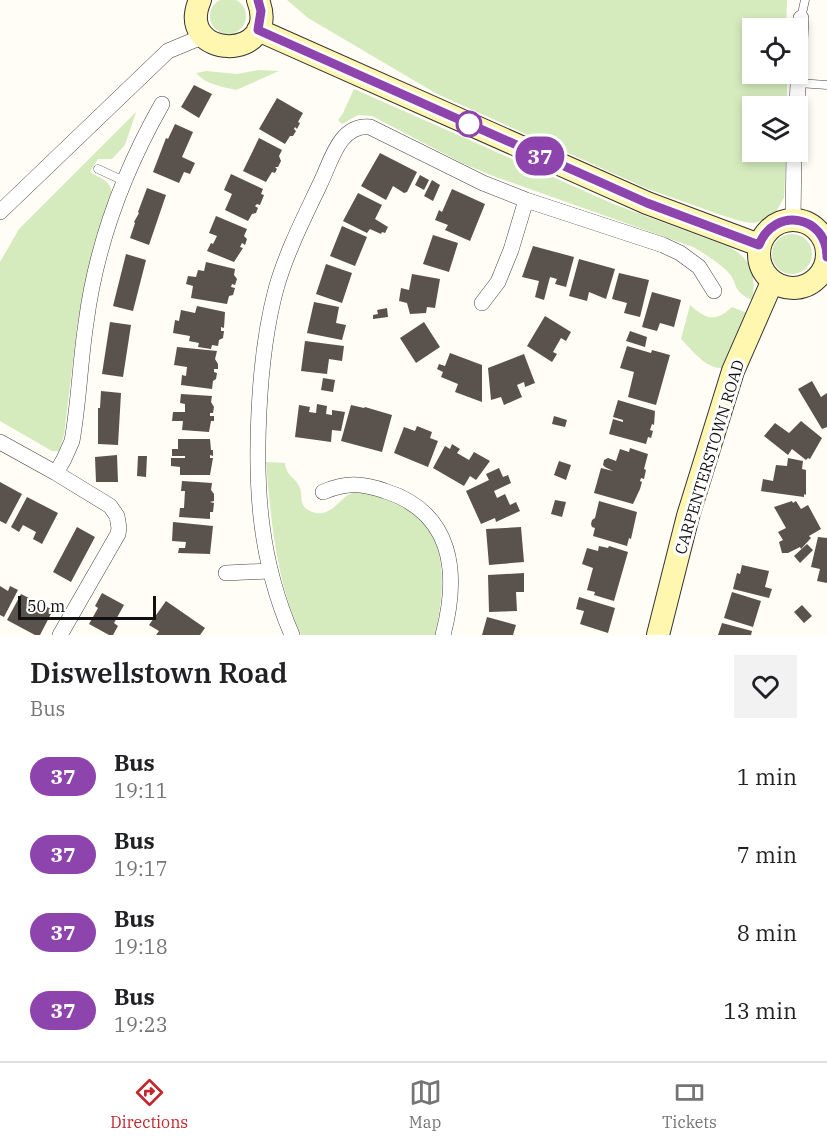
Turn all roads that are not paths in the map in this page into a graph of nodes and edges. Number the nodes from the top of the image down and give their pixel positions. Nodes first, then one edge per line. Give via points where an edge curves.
1 (200, 0) edge
2 (258, 0) edge
3 (805, 0) edge
4 (801, 18) edge
5 (258, 30) junction
6 (204, 36) junction
7 (808, 84) edge
8 (827, 85) edge
9 (162, 104) dead end
10 (794, 162) edge
11 (98, 169) dead end
12 (124, 181) junction
13 (526, 200) junction
14 (0, 212) edge
15 (793, 220) junction
16 (759, 245) junction
17 (772, 282) junction
18 (714, 291) dead end
19 (482, 303) dead end
20 (0, 442) edge
21 (56, 473) junction
22 (323, 492) dead end
23 (269, 571) junction
24 (226, 573) dead end
25 (60, 635) edge
26 (292, 635) edge
27 (443, 635) edge
28 (657, 635) edge

1 - 6 street via 196,16
2 - 5 street
3 - 4 lane
5 - 6 street via 236,47 216,45
5 - 16 street via 647,203
6 - 14 street via 168,51
7 - 8 lane
9 - 12 street
10 - 15 street
11 - 12 lane
12 - 21 street via 102,246 86,321 72,441
13 - 18 street via 680,253 699,267
13 - 19 street via 498,282
13 - 23 street via 370,127 359,128 341,140 295,237 270,313 261,372 256,473
15 - 16 street via 773,226
15 - 17 street via 808,223 819,232 827,251 826,264 820,276 804,287 791,289
16 - 17 street via 759,262
17 - 28 street, CARPENTERSTOWN ROAD via 732,376 688,516
20 - 21 street
21 - 25 street via 110,506 119,528
22 - 27 street via 345,484 382,490 414,504 432,520 449,556 450,602
23 - 24 street
23 - 26 street

